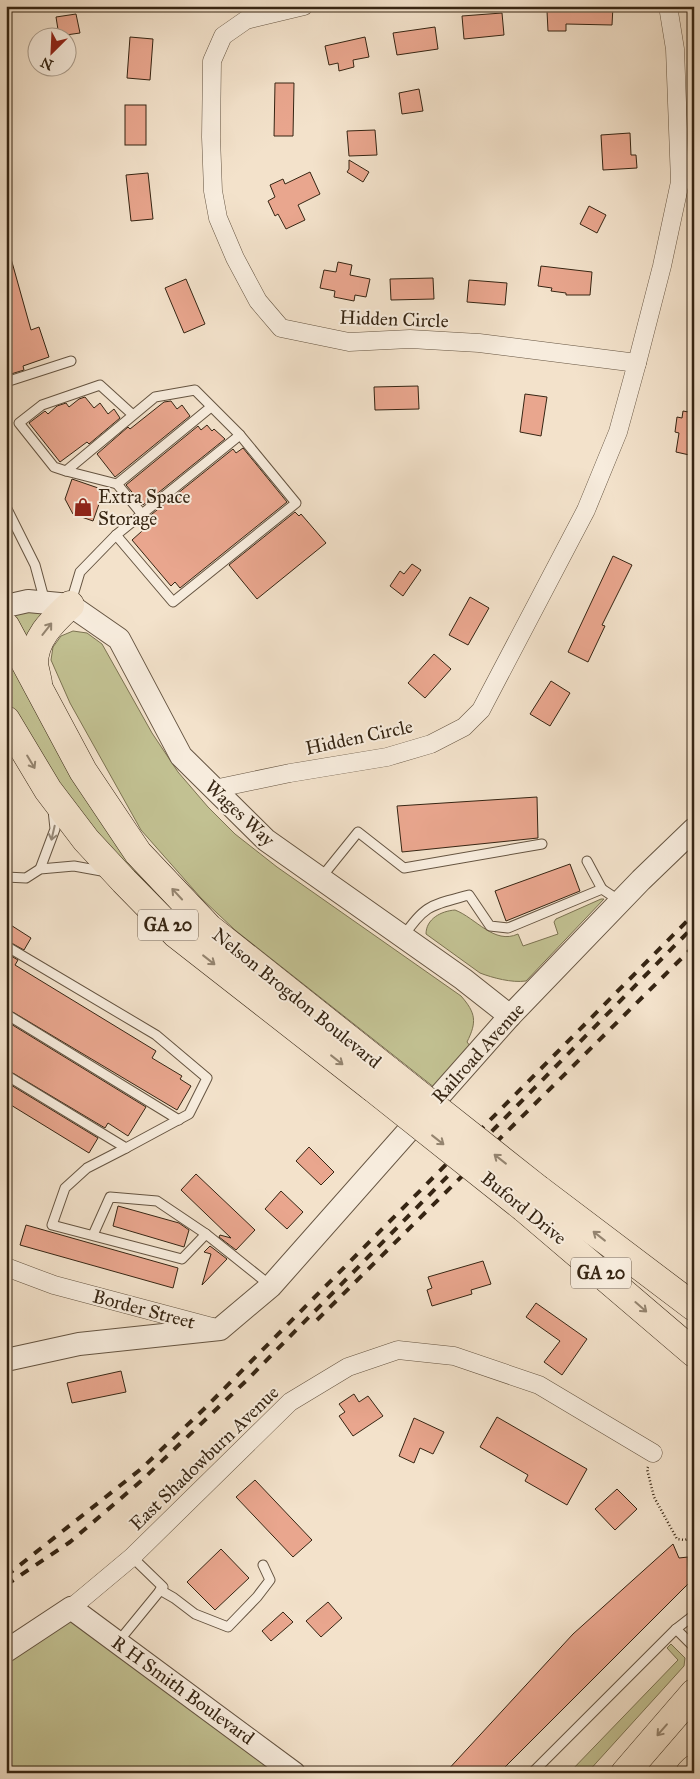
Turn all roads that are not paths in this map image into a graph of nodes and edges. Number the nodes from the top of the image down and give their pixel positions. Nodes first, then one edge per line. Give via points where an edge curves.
1 (304, 6) edge
2 (668, 6) edge
3 (242, 13) edge
4 (71, 361) dead end
5 (636, 363) junction
6 (6, 382) edge
7 (211, 407) junction
8 (133, 415) junction
9 (240, 435) junction
10 (66, 471) junction
11 (117, 484) junction
12 (6, 507) edge
13 (142, 514) junction
14 (116, 535) junction
15 (58, 603) junction
16 (6, 606) edge
17 (6, 627) edge
18 (40, 692) junction
19 (6, 720) edge
20 (214, 789) junction
21 (51, 794) junction
22 (694, 829) edge
23 (542, 844) dead end
24 (587, 861) dead end
25 (40, 869) junction
26 (117, 874) junction
27 (6, 877) edge
28 (320, 880) junction
29 (611, 895) junction
30 (403, 937) junction
31 (6, 946) edge
32 (6, 1014) edge
33 (510, 1016) junction
34 (6, 1075) edge
35 (381, 1079) junction
36 (178, 1120) junction
37 (126, 1148) junction
38 (531, 1198) junction
39 (206, 1234) junction
40 (93, 1236) junction
41 (6, 1267) edge
42 (271, 1286) junction
43 (694, 1308) edge
44 (220, 1329) junction
45 (694, 1352) edge
46 (6, 1360) edge
47 (653, 1453) road end
48 (132, 1557) junction
49 (263, 1565) dead end
50 (160, 1590) junction
51 (71, 1608) junction
52 (694, 1615) edge
53 (676, 1629) junction
54 (118, 1642) junction
55 (694, 1647) edge
56 (6, 1652) edge
57 (694, 1693) edge
58 (694, 1769) edge
59 (294, 1773) edge
60 (532, 1773) edge
61 (625, 1773) edge
62 (690, 1773) edge

1 - 3 street, Hidden Circle
2 - 5 street, Hidden Circle via 675,49 680,182
3 - 5 street, Hidden Circle via 223,36 212,61 213,191 218,218 235,258 258,301 281,328 349,342 410,339 478,343
4 - 6 lane
5 - 20 street, Hidden Circle via 618,432 586,510 481,710 464,727 431,744 387,757
7 - 8 lane via 195,390 155,397
7 - 9 lane
7 - 11 lane
8 - 10 lane
8 - 10 lane via 100,385 42,404 19,423 54,467
9 - 13 lane
9 - 14 lane via 296,503 173,602
10 - 11 lane
11 - 13 lane
12 - 15 lane
13 - 14 lane
14 - 15 lane via 80,572
15 - 16 street via 28,601
18 -> 15 main road via 34,664 36,648
15 - 20 street, Wages Way via 119,639 181,756
17 - 18 main road, Nelson Brogdon Boulevard / GA 20
35 -> 18 main road, Nelson Brogdon Boulevard / GA 20 via 209,928 138,852 82,771
19 -> 21 main road, Nelson Brogdon Boulevard / GA 20
20 - 28 street, Wages Way via 266,840
21 -> 25 lane via 55,829
21 - 26 main road, Nelson Brogdon Boulevard / GA 20
22 - 29 street, Railroad Avenue
23 - 28 lane via 404,868 358,832
24 - 29 lane
25 - 26 lane via 74,866
25 - 27 lane via 26,878
26 -> 35 main road, Nelson Brogdon Boulevard / GA 20 via 176,934
28 - 30 street, Wages Way
29 - 30 lane via 508,928 490,926 469,896 431,906 415,919
29 - 33 street, Railroad Avenue
30 - 33 street, Wages Way
31 - 36 lane via 156,1035 206,1078 190,1114
32 - 36 lane
33 - 42 street, Railroad Avenue
34 - 37 lane
35 - 38 main road, Buford Drive / GA 20, bridge
36 - 37 lane
37 - 40 lane via 87,1168 65,1188 52,1225
43 -> 38 main road, Buford Drive / GA 20
38 -> 45 main road, Buford Drive / GA 20
39 - 40 lane via 182,1259
39 - 40 lane via 157,1201 110,1197
39 - 42 lane
41 - 44 street, Border Street via 54,1285
42 - 44 street, Border Street
44 - 46 street via 79,1344
47 - 48 street, East Shadowburn Avenue via 538,1385 454,1356 398,1350 348,1367 290,1402
48 - 50 lane via 163,1587
48 - 51 street, East Shadowburn Avenue
49 - 50 lane via 270,1580 228,1626 195,1614
50 - 54 lane
51 - 54 street, R H Smith Boulevard
51 - 56 street
52 - 53 lane
53 - 55 lane
53 - 60 lane
54 - 59 street, R H Smith Boulevard
57 -> 61 main road
58 - 62 main road

